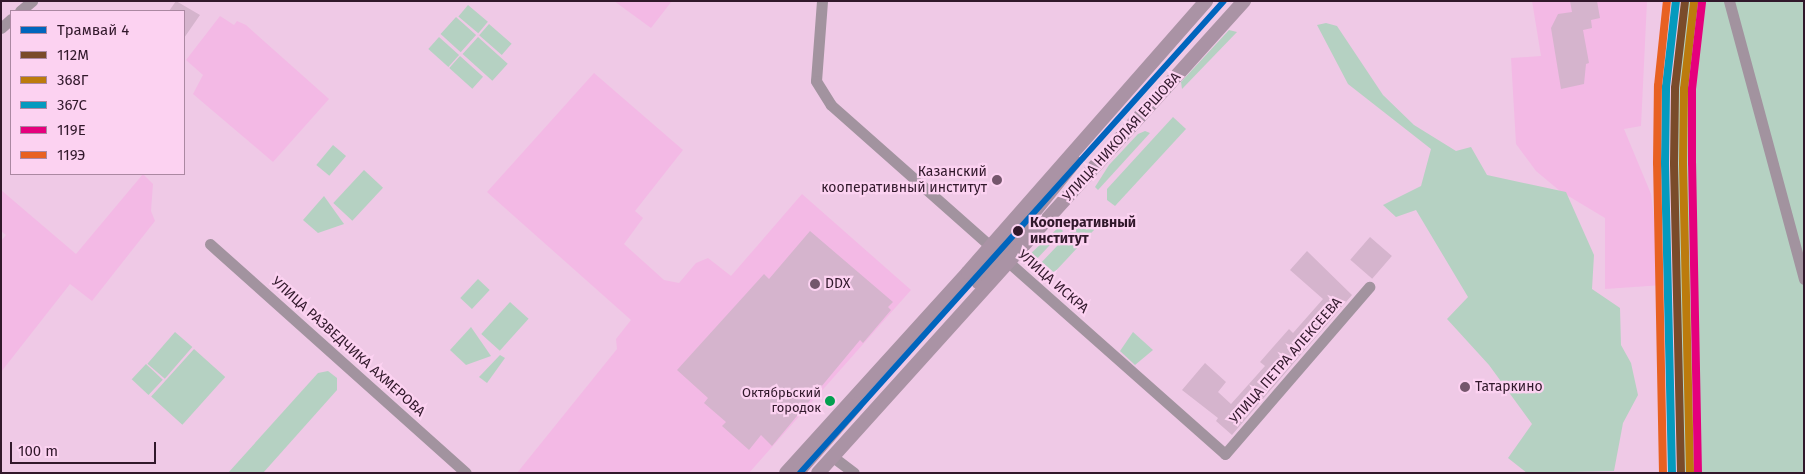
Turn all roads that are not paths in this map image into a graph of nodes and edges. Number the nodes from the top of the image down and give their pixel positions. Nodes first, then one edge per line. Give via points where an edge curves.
1 (822, 1) edge
2 (1206, 1) edge
3 (1244, 1) edge
4 (1729, 1) edge
5 (210, 244) dead end
6 (999, 255) junction
7 (1804, 278) edge
8 (1369, 288) dead end
9 (918, 328) junction
10 (907, 371) junction
11 (1225, 454) joint
12 (833, 456) junction
13 (466, 473) edge
14 (786, 473) edge
15 (797, 473) edge
16 (808, 473) edge
17 (818, 473) edge
18 (854, 473) edge

1 - 6 street, УЛИЦА ИСКРА via 818,89 840,115
2 - 6 main road, УЛИЦА НИКОЛАЯ ЕРШОВА via 1112,109
3 - 6 main road, УЛИЦА НИКОЛАЯ ЕРШОВА via 1064,201
4 - 7 street
5 - 13 street, УЛИЦА РАЗВЕДЧИКА АХМЕРОВА
6 - 9 main road, УЛИЦА НИКОЛАЯ ЕРШОВА
6 - 10 main road, УЛИЦА НИКОЛАЯ ЕРШОВА
6 - 11 street, УЛИЦА ИСКРА
8 - 11 street, УЛИЦА ПЕТРА АЛЕКСЕЕВА
9 - 14 main road, УЛИЦА НИКОЛАЯ ЕРШОВА
9 - 15 main road via 816,455
10 - 12 main road, УЛИЦА НИКОЛАЯ ЕРШОВА
10 - 16 main road
12 - 17 main road, УЛИЦА НИКОЛАЯ ЕРШОВА
12 - 18 street

